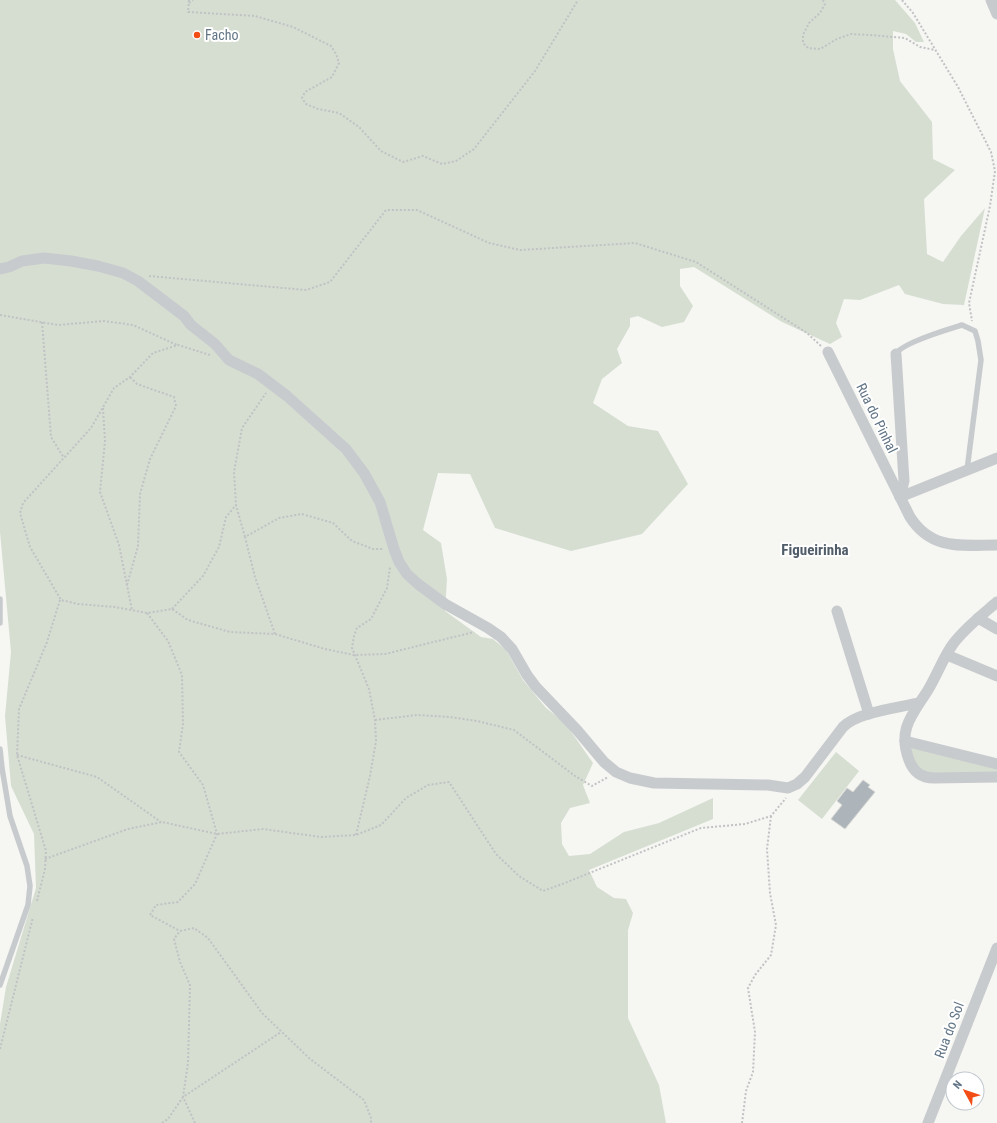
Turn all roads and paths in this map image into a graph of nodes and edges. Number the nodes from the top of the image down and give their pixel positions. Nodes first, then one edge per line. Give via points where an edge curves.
1 (189, 0) edge
2 (193, 0) edge
3 (578, 0) edge
4 (823, 0) edge
5 (902, 0) edge
6 (992, 0) edge
7 (189, 3) junction
8 (997, 14) edge
9 (936, 50) junction
10 (0, 269) edge
11 (147, 276) dead end
12 (0, 315) edge
13 (42, 322) junction
14 (975, 331) junction
15 (178, 345) junction
16 (828, 352) joint
17 (896, 354) joint
18 (229, 360) junction
19 (130, 378) junction
20 (272, 384) junction
21 (102, 407) junction
22 (64, 458) junction
23 (997, 458) edge
24 (967, 470) junction
25 (900, 497) junction
26 (236, 505) junction
27 (245, 537) junction
28 (997, 545) edge
29 (395, 552) junction
30 (127, 586) junction
31 (0, 599) edge
32 (61, 600) junction
33 (997, 602) edge
34 (172, 609) junction
35 (132, 610) junction
36 (837, 611) dead end
37 (147, 613) junction
38 (978, 618) junction
39 (0, 623) edge
40 (488, 628) junction
41 (997, 629) edge
42 (275, 634) junction
43 (354, 655) junction
44 (947, 655) junction
45 (997, 676) edge
46 (918, 703) junction
47 (869, 714) junction
48 (375, 720) junction
49 (905, 741) junction
50 (0, 749) edge
51 (17, 755) junction
52 (997, 764) edge
53 (616, 772) junction
54 (997, 776) edge
55 (792, 787) junction
56 (771, 816) junction
57 (162, 822) junction
58 (217, 834) junction
59 (356, 835) junction
60 (46, 859) junction
61 (36, 907) dead end
62 (34, 914) dead end
63 (180, 931) junction
64 (997, 948) edge
65 (0, 985) edge
66 (281, 1032) junction
67 (0, 1049) edge
68 (183, 1097) junction
69 (162, 1123) edge
70 (195, 1123) edge
71 (371, 1123) edge
72 (742, 1123) edge
73 (928, 1123) edge

1 - 7 path
2 - 7 path
3 - 7 path via 535,71 474,148 456,161 442,164 423,156 403,162 382,151 359,127 339,113 306,104 302,98 305,92 332,77 340,63 331,46 293,27 255,16 188,12
4 - 9 path via 825,4 820,13 809,23 803,35 803,43 808,48 820,49 851,34 905,38 920,47
5 - 9 path
6 - 8 street
9 - 14 path via 958,86 991,152 995,171 969,302
10 - 18 street via 22,261 44,258 123,273 138,281 184,316
11 - 16 path via 306,290 330,282 386,210 417,210 489,243 520,250 635,243 696,262 807,333
12 - 13 path
13 - 15 path via 58,324 104,321 133,325
13 - 22 path via 51,437
14 - 17 lane via 962,325 906,346
14 - 24 lane via 981,360
15 - 18 path
15 - 19 path via 153,352
16 - 25 street, Rua do Pinhal
17 - 25 street via 904,481
18 - 20 street
19 - 21 path via 114,388
19 - 30 path via 137,384 174,397 176,406 150,459 140,494 138,546
20 - 26 path via 242,428 234,472
20 - 29 street via 327,430 360,467 380,502
21 - 22 path via 91,428
21 - 30 path via 105,440 100,492 119,545
22 - 32 path via 23,503 20,513 30,547
23 - 24 street
24 - 25 street
25 - 28 street, Rua do Pinhal via 915,526 932,539 954,545
26 - 27 path
26 - 34 path via 226,517 219,547 203,576
27 - 29 path via 280,518 302,514 333,522 352,541 373,549
27 - 42 path via 255,578
29 - 40 street via 407,574 426,591
29 - 43 path via 390,565 387,588 371,619 357,628 352,648
30 - 35 path
31 - 39 lane
32 - 35 path
32 - 51 path via 47,642 19,709
33 - 38 street
34 - 37 path
34 - 42 path via 188,620 230,632
35 - 37 path
36 - 47 street
37 - 58 path via 168,641 182,675 183,724 179,752 203,785
38 - 41 street
38 - 44 street
40 - 43 path via 385,654
40 - 53 street via 507,642 536,687
42 - 43 path
43 - 48 path via 369,689
44 - 45 street
44 - 46 street
46 - 47 street
46 - 49 street via 908,723
47 - 55 street via 846,723 805,777
48 - 53 path via 417,715 477,721 514,730 592,786
48 - 59 path via 376,741
49 - 52 street
49 - 54 street via 906,753 912,767 925,777
50 - 65 lane via 10,816 28,866 30,886 28,905
51 - 57 path via 97,777
51 - 60 path via 46,851
53 - 55 street via 654,783
55 - 56 path
56 - 59 path via 744,824 701,828 543,891 519,876 496,854 449,782 428,785 406,798 381,824
56 - 72 path via 767,849 770,893 776,925 771,955 748,988 755,1032 753,1072 746,1091
57 - 58 path
57 - 60 path via 128,829
58 - 59 path via 263,828 321,837
58 - 63 path via 195,884 178,902 156,904 150,915
60 - 61 path
62 - 67 path
63 - 66 path via 194,928 208,938 262,1013
63 - 68 path via 174,939 190,985 188,1063
64 - 73 street, Rua do Sol
66 - 68 path
66 - 71 path via 308,1058 364,1100
68 - 69 path via 168,1119
68 - 70 path

